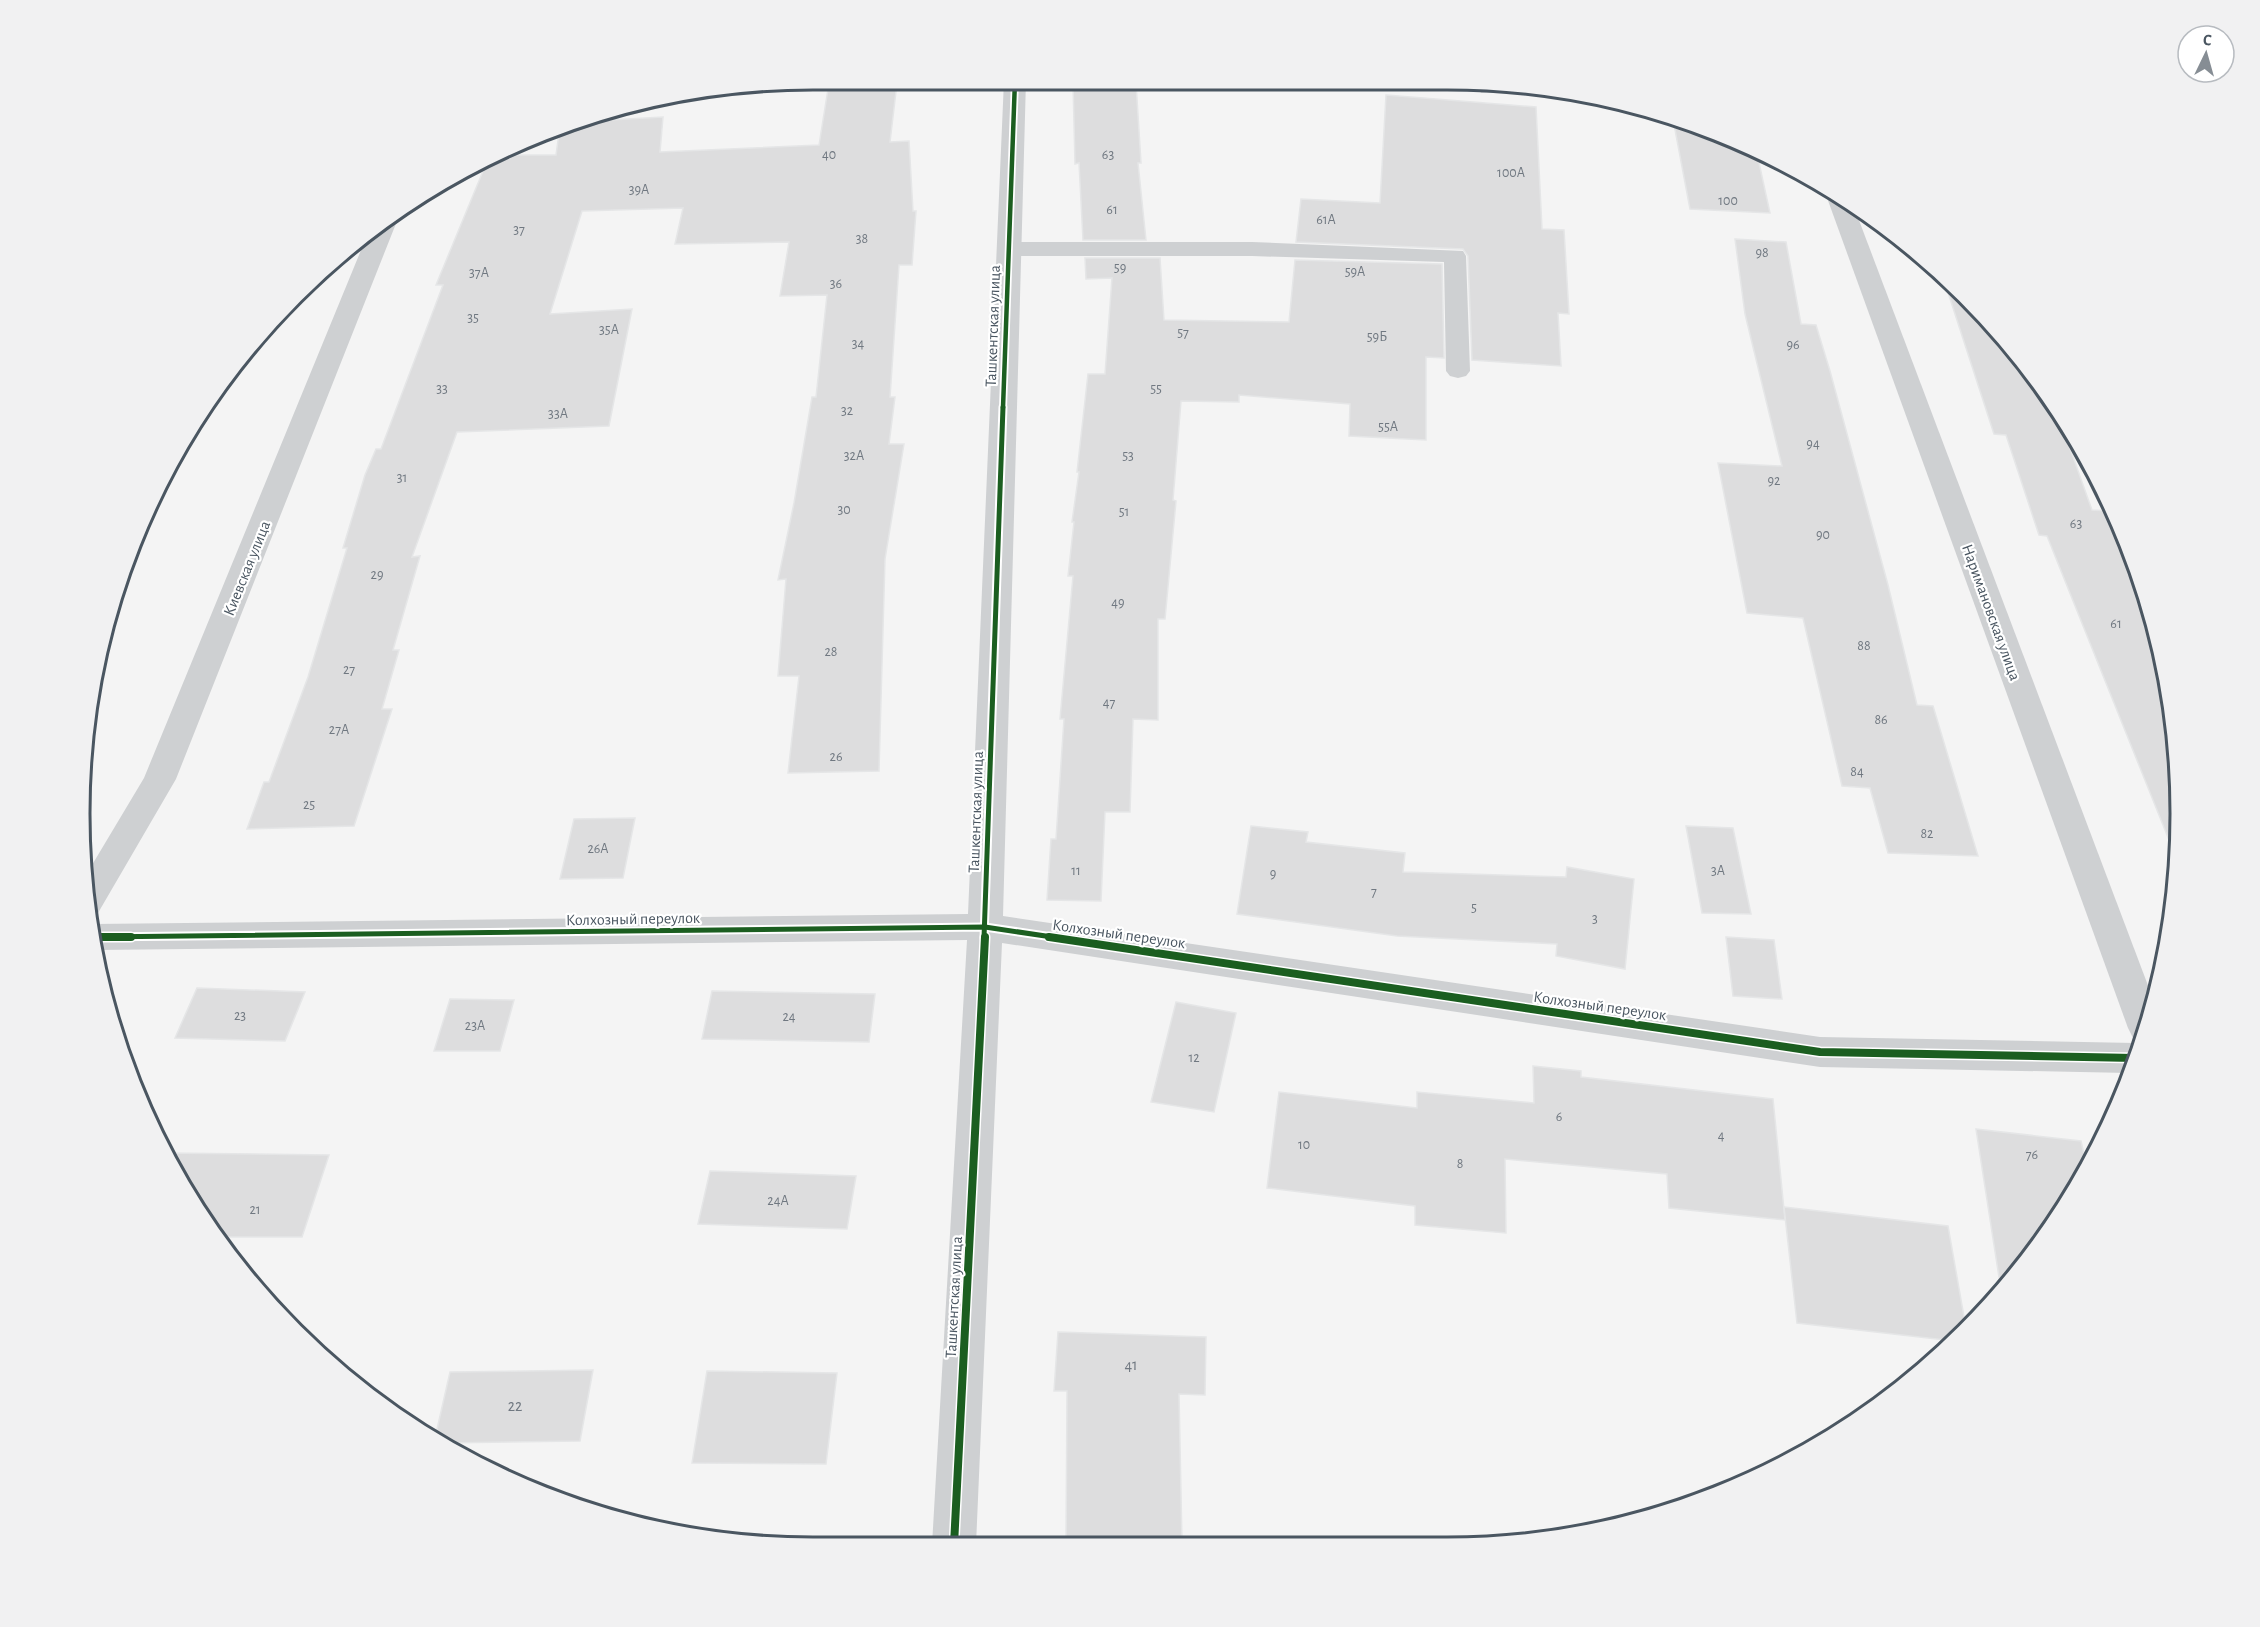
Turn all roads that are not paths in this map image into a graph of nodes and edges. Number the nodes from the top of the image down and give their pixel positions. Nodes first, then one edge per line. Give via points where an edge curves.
1 (1015, 90) edge
2 (1843, 209) edge
3 (379, 236) edge
4 (1008, 249) junction
5 (1458, 371) dead end
6 (94, 890) edge
7 (985, 927) junction
8 (101, 937) edge
9 (2141, 1015) edge
10 (2127, 1058) edge
11 (954, 1537) edge

1 - 4 street, Ташкентская улица
2 - 9 street, Наримановская улица
3 - 6 street, Киевская улица via 160,779
4 - 5 lane via 1252,249 1455,256
4 - 7 street, Ташкентская улица
7 - 8 street, Колхозный переулок
7 - 10 street, Колхозный переулок via 1820,1052
7 - 11 street, Ташкентская улица

